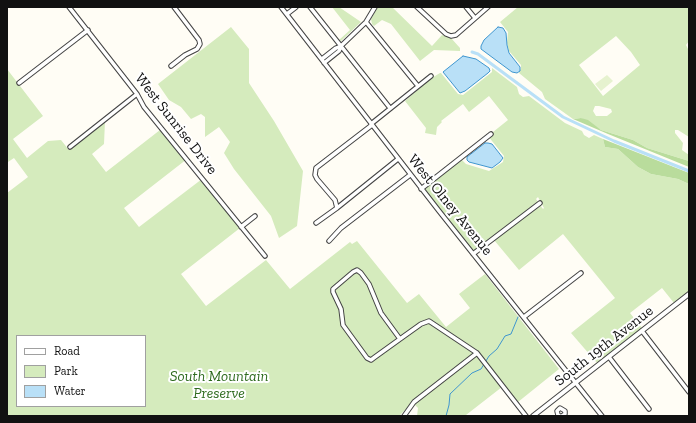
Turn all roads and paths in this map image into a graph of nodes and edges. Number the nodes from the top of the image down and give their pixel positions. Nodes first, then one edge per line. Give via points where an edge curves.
1 (69, 7) edge
2 (174, 7) edge
3 (281, 7) edge
4 (296, 7) edge
5 (310, 7) edge
6 (368, 7) edge
7 (417, 7) edge
8 (466, 7) edge
9 (488, 7) edge
10 (374, 9) edge
11 (287, 14) junction
12 (475, 18) junction
13 (366, 22) junction
14 (88, 30) junction
15 (341, 46) junction
16 (323, 61) junction
17 (170, 66) dead end
18 (431, 76) dead end
19 (19, 83) dead end
20 (418, 86) junction
21 (137, 94) junction
22 (390, 108) junction
23 (371, 124) junction
24 (491, 134) dead end
25 (70, 147) dead end
26 (398, 159) junction
27 (410, 175) junction
28 (421, 189) junction
29 (540, 203) dead end
30 (337, 208) junction
31 (255, 216) dead end
32 (316, 223) dead end
33 (241, 227) junction
34 (329, 241) dead end
35 (473, 254) junction
36 (265, 256) dead end
37 (581, 273) dead end
38 (689, 294) edge
39 (524, 317) junction
40 (642, 332) junction
41 (400, 339) junction
42 (477, 353) junction
43 (609, 357) junction
44 (576, 383) junction
45 (689, 392) edge
46 (649, 408) dead end
47 (404, 416) edge
48 (526, 416) edge
49 (533, 416) edge
50 (602, 416) edge

1 - 14 street, West Sunrise Drive
2 - 17 street via 200,44
3 - 11 street, West Olney Avenue
4 - 11 street
5 - 15 street
6 - 10 street
7 - 12 street via 451,36 456,35
8 - 12 street
9 - 12 street
10 - 13 street
11 - 16 street, West Olney Avenue
13 - 15 street
13 - 20 street
14 - 19 street
14 - 21 street, West Sunrise Drive
15 - 16 street via 339,51
15 - 22 street
16 - 23 street, West Olney Avenue
18 - 20 street
20 - 22 street
21 - 25 street
21 - 33 street, West Sunrise Drive via 144,107
22 - 23 street
23 - 26 street, West Olney Avenue
23 - 30 street via 316,168 317,179 335,200
24 - 28 street
26 - 27 street, West Olney Avenue
26 - 30 street
27 - 28 street, West Olney Avenue
27 - 34 street via 341,228
28 - 35 street, West Olney Avenue
29 - 35 street
30 - 32 street
31 - 33 street
33 - 36 street, West Sunrise Drive
35 - 39 street, West Olney Avenue
37 - 39 street
38 - 40 street, South 19th Avenue
39 - 44 street, West Olney Avenue
40 - 43 street, South 19th Avenue
40 - 45 street
41 - 41 street via 371,360 367,358 343,325 341,309 333,289 357,270 369,284 381,313
41 - 42 street via 429,321
42 - 47 street via 414,402
42 - 48 street
43 - 44 street, South 19th Avenue
43 - 46 street
44 - 49 street, South 19th Avenue
44 - 50 street, West Olney Avenue

